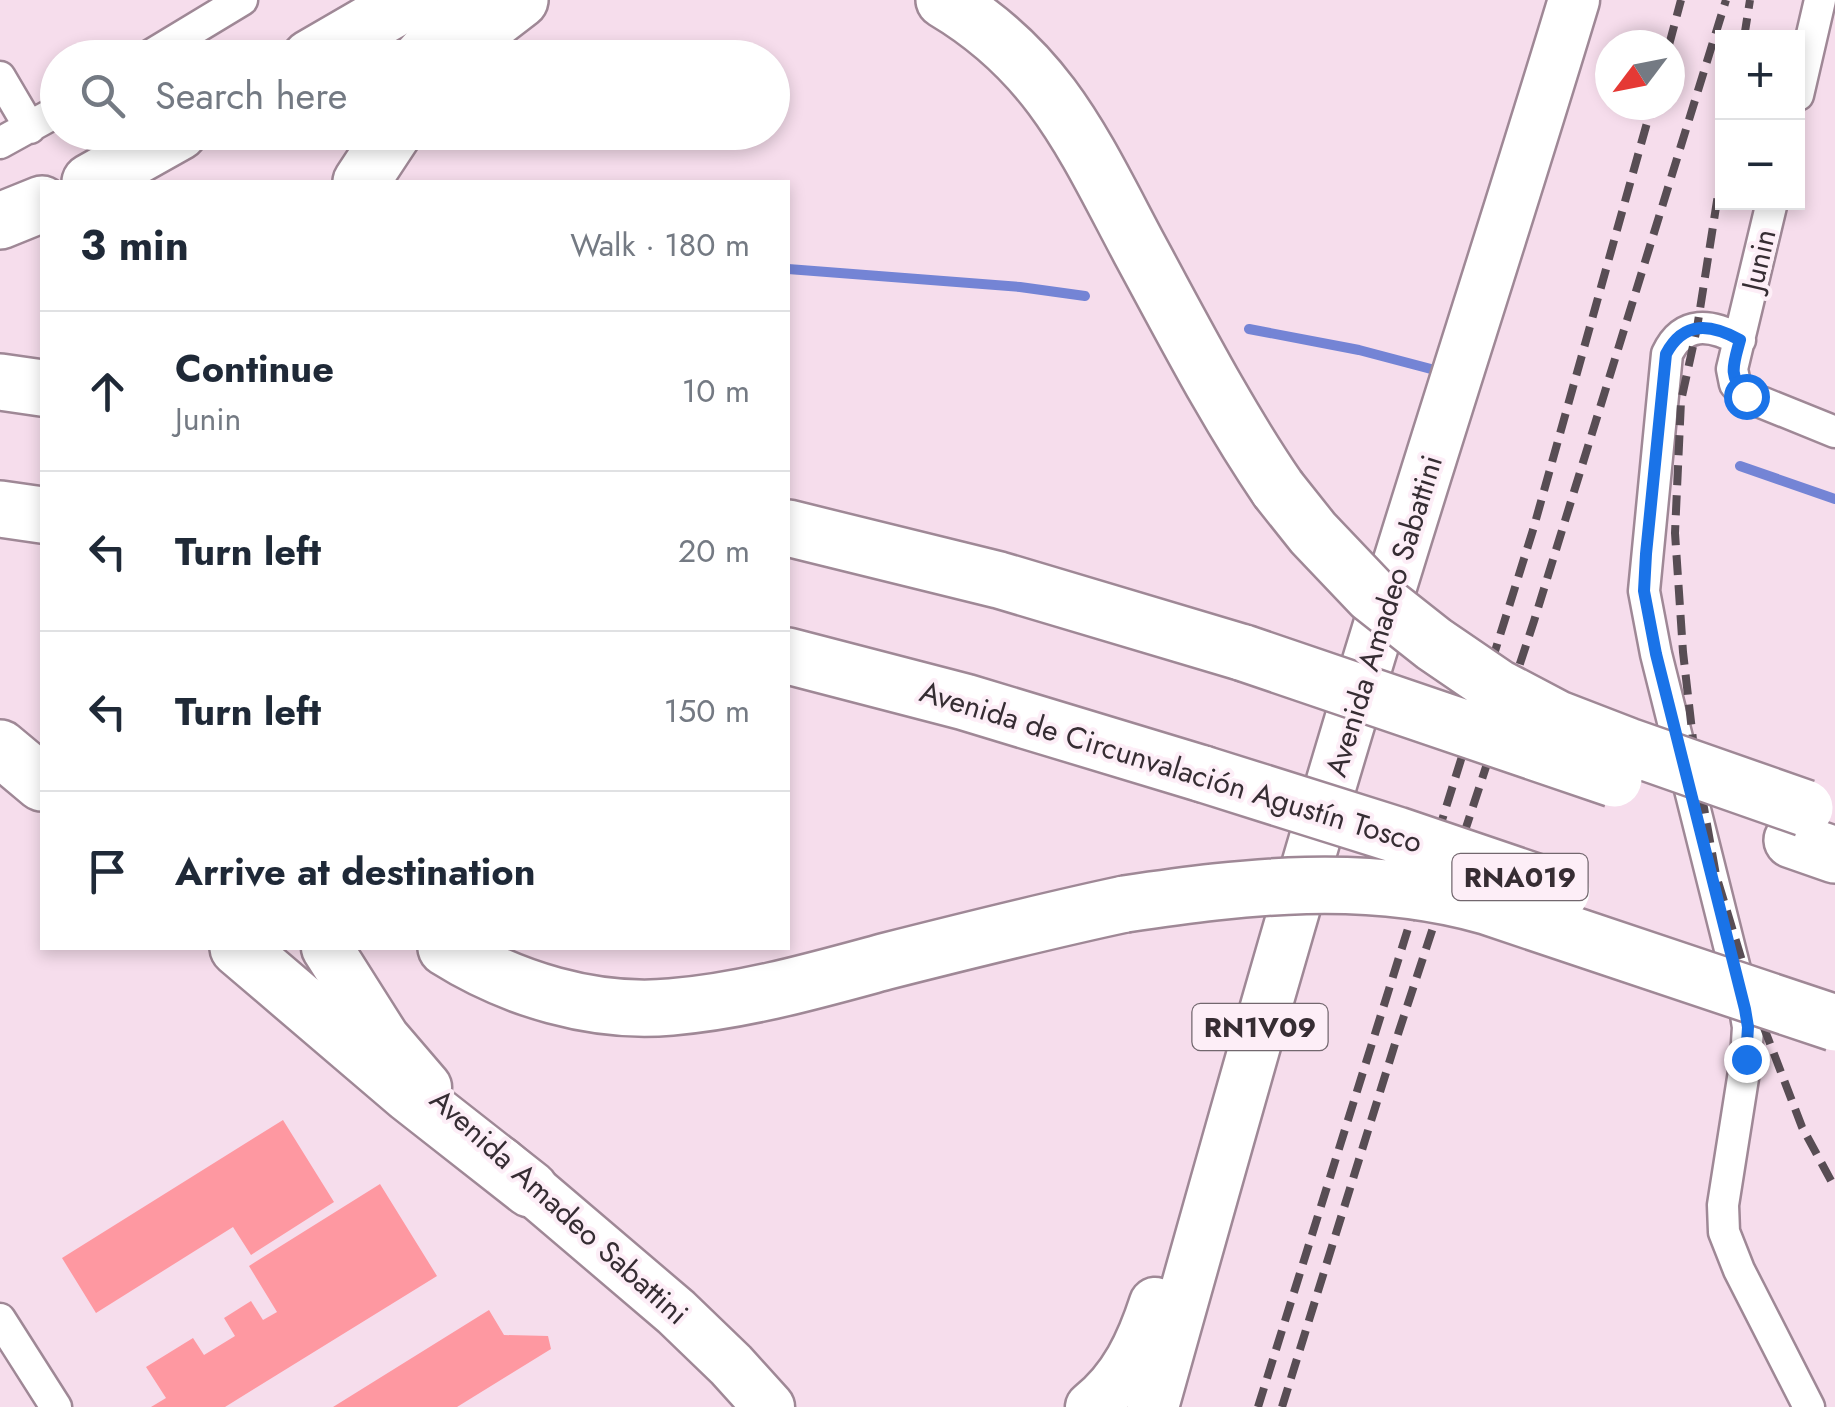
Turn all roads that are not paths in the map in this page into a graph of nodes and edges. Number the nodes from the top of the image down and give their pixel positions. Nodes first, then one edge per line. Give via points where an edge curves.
1 (242, 0) edge
2 (410, 0) edge
3 (471, 0) edge
4 (520, 0) edge
5 (944, 0) edge
6 (1548, 0) edge
7 (1574, 0) edge
8 (1820, 0) edge
9 (176, 40) edge
10 (341, 40) edge
11 (434, 40) edge
12 (473, 40) edge
13 (1805, 65) edge
14 (0, 77) edge
15 (40, 122) edge
16 (30, 128) junction
17 (0, 143) edge
18 (147, 150) edge
19 (351, 150) edge
20 (382, 150) edge
21 (94, 180) edge
22 (333, 180) edge
23 (362, 180) edge
24 (40, 205) edge
25 (1770, 210) edge
26 (0, 221) edge
27 (1740, 340) junction
28 (0, 382) edge
29 (40, 388) edge
30 (1835, 432) edge
31 (0, 509) edge
32 (40, 515) edge
33 (790, 528) edge
34 (1397, 566) junction
35 (1372, 650) junction
36 (790, 657) edge
37 (0, 748) edge
38 (40, 781) edge
39 (1817, 831) edge
40 (240, 950) edge
41 (328, 950) edge
42 (450, 950) edge
43 (1835, 986) edge
44 (1835, 1023) edge
45 (530, 1189) junction
46 (676, 1312) junction
47 (0, 1319) edge
48 (56, 1407) edge
49 (770, 1407) edge
50 (793, 1407) edge
51 (1091, 1407) edge
52 (1153, 1407) edge
53 (1810, 1407) edge

1 - 9 street
2 - 10 highway
3 - 11 main road
4 - 12 highway
5 - 39 highway, bridge via 996,36 1053,96 1278,489 1372,595 1497,687
6 - 34 main road via 1448,322
7 - 34 main road, Avenida Amadeo Sabattini / RN1V09
8 - 13 street
14 - 16 street
15 - 16 street
16 - 17 street
18 - 21 highway
19 - 22 main road
20 - 23 highway
24 - 26 highway
25 - 27 street, Junin
27 - 30 street, Junin via 1732,369 1746,396
27 - 53 street via 1697,328 1679,336 1666,354 1644,591 1748,1027 1724,1232
28 - 29 highway
31 - 32 highway
33 - 39 highway, bridge via 999,580 1244,652
34 - 35 main road, Avenida Amadeo Sabattini / RN1V09
35 - 51 main road via 1267,919 1150,1318 1123,1374
35 - 52 main road, Avenida Amadeo Sabattini / RN1V09
36 - 43 highway, Avenida de Circunvalación Agustín Tosco / RNA019, bridge via 1204,774
37 - 38 highway
40 - 45 highway
41 - 45 main road, Avenida Amadeo Sabattini via 384,1038 465,1129
42 - 44 highway, bridge via 492,973 581,1002 668,1008 717,1002 1124,904 1328,884 1414,890 1486,906
45 - 46 main road, Avenida Amadeo Sabattini
46 - 49 main road, Avenida Amadeo Sabattini
46 - 50 main road
47 - 48 street

